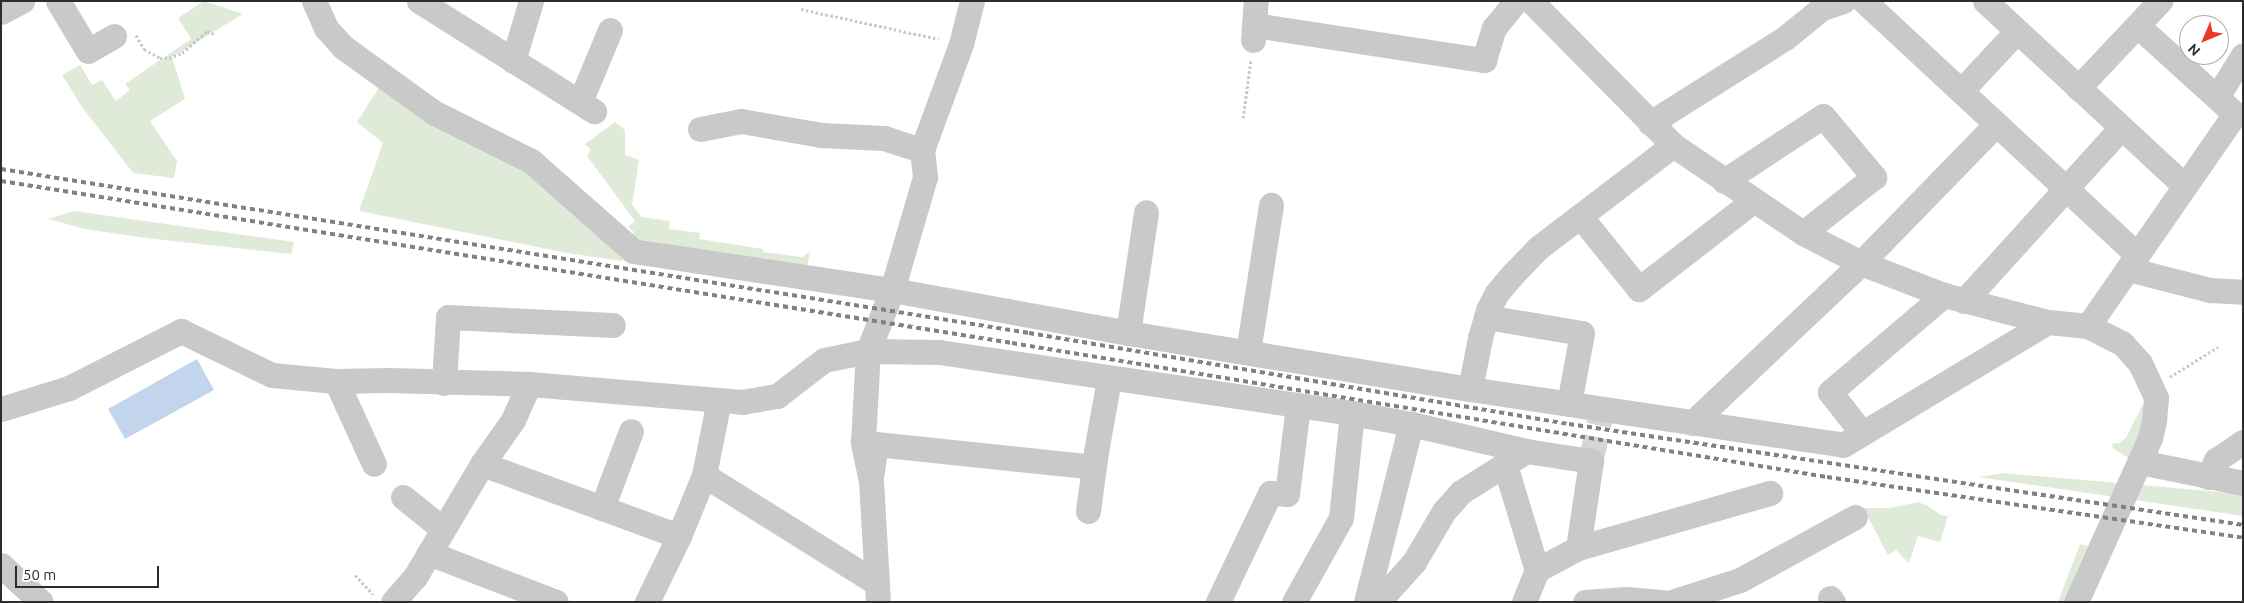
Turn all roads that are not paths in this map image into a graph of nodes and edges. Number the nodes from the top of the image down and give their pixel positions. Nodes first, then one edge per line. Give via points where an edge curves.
1 (22, 1) edge
2 (58, 1) edge
3 (314, 1) edge
4 (419, 1) edge
5 (531, 1) edge
6 (972, 1) edge
7 (1516, 1) edge
8 (1531, 1) edge
9 (1843, 1) edge
10 (1864, 1) edge
11 (1985, 1) edge
12 (2160, 1) edge
13 (450, 10) edge
14 (1, 12) edge
15 (1254, 23) edge
16 (2138, 26) junction
17 (610, 30) dead end
18 (2016, 32) junction
19 (124, 34) road end
20 (2243, 55) edge
21 (513, 61) junction
22 (2078, 88) junction
23 (1960, 91) junction
24 (2217, 96) junction
25 (1650, 123) junction
26 (1996, 124) junction
27 (2120, 128) junction
28 (700, 129) dead end
29 (1673, 145) junction
30 (922, 150) junction
31 (1724, 182) junction
32 (2184, 185) junction
33 (2065, 189) junction
34 (1754, 201) junction
35 (1271, 205) dead end
36 (1146, 212) dead end
37 (1580, 216) junction
38 (1803, 233) junction
39 (2133, 262) junction
40 (1861, 263) junction
41 (892, 290) junction
42 (2243, 292) edge
43 (1954, 298) junction
44 (1486, 317) junction
45 (2048, 322) junction
46 (614, 326) dead end
47 (2088, 326) junction
48 (1128, 333) junction
49 (868, 351) junction
50 (1248, 352) junction
51 (1110, 379) junction
52 (336, 381) junction
53 (444, 383) junction
54 (529, 384) junction
55 (1470, 389) junction
56 (719, 400) junction
57 (1569, 404) junction
58 (1298, 406) junction
59 (1, 409) edge
60 (1352, 413) junction
61 (1692, 423) junction
62 (1411, 424) junction
63 (630, 431) dead end
64 (1862, 432) junction
65 (2243, 442) edge
66 (1526, 451) junction
67 (2140, 462) junction
68 (374, 464) dead end
69 (482, 464) junction
70 (1505, 465) junction
71 (1094, 467) junction
72 (704, 474) junction
73 (2208, 477) junction
74 (871, 481) junction
75 (2243, 483) edge
76 (1770, 493) dead end
77 (403, 497) dead end
78 (602, 508) junction
79 (1088, 511) dead end
80 (1855, 517) dead end
81 (443, 529) junction
82 (679, 536) junction
83 (1578, 548) junction
84 (429, 553) junction
85 (1, 565) edge
86 (1537, 570) junction
87 (877, 592) edge
88 (383, 598) edge
89 (1612, 601) edge
90 (41, 602) edge
91 (556, 602) edge
92 (646, 602) edge
93 (1218, 602) edge
94 (1294, 602) edge
95 (1366, 602) edge
96 (1378, 602) edge
97 (1524, 602) edge
98 (1585, 602) edge
99 (1663, 602) edge
100 (1672, 602) edge
101 (2076, 602) edge

1 - 14 street
2 - 19 street via 88,51
3 - 41 street via 326,28 343,47 433,112 531,161 633,251
4 - 13 street
5 - 21 street
6 - 30 street via 961,44
7 - 15 street via 1494,28 1484,60
8 - 25 street
9 - 25 street via 1822,8 1785,38
10 - 23 street
11 - 18 street
12 - 16 street
13 - 21 street
16 - 22 street
16 - 24 street
17 - 21 street via 587,107
18 - 22 street
18 - 23 street
20 - 24 street
22 - 27 street
23 - 26 street
24 - 32 street via 2235,114
25 - 29 street
26 - 33 street
26 - 40 street
27 - 32 street
27 - 33 street
28 - 30 street via 741,122 821,135 884,138
29 - 31 street
29 - 37 street
30 - 41 street via 926,177
31 - 34 street
31 - 38 street via 1823,116 1874,177
32 - 39 street
33 - 39 street
33 - 43 street
34 - 37 street via 1639,289
34 - 38 street
35 - 50 street
36 - 48 street
37 - 44 street via 1538,248 1512,275 1496,294
38 - 40 street
39 - 42 street via 2210,290
39 - 47 street
40 - 43 street
40 - 61 street
41 - 48 street
41 - 49 street
43 - 45 street
43 - 64 street via 1830,392
44 - 55 street
44 - 57 street via 1582,333
45 - 47 street
45 - 64 street
46 - 53 street via 448,317
47 - 67 street via 2122,343 2140,363 2156,398 2150,438
48 - 50 street
49 - 51 street via 939,352
49 - 56 street via 824,360 777,396 742,402
49 - 74 street via 863,442
50 - 55 street
51 - 58 street
51 - 71 street
52 - 53 street
52 - 59 street via 272,375 181,331 68,388
52 - 68 street
53 - 54 street
54 - 56 street
54 - 69 street via 513,420
55 - 57 street
56 - 72 street
57 - 61 street
58 - 60 street
58 - 93 street via 1287,494 1270,493
60 - 62 street
60 - 94 street via 1341,518
61 - 64 street via 1842,445
62 - 66 street
62 - 95 street
63 - 78 street
65 - 73 street via 2216,460
66 - 70 street
66 - 83 street via 1591,461
67 - 73 street
67 - 101 street
69 - 78 street
69 - 81 street
70 - 86 street
70 - 96 street via 1461,492 1444,511 1414,562
71 - 74 street via 876,444
71 - 79 street
72 - 82 street
72 - 87 street
73 - 75 street
74 - 87 street
76 - 83 street
77 - 81 street
78 - 82 street
80 - 100 street via 1740,580
81 - 84 street
82 - 92 street
83 - 86 street
84 - 88 street via 415,577
84 - 91 street
85 - 90 street
86 - 97 street
89 - 98 street
89 - 99 street

